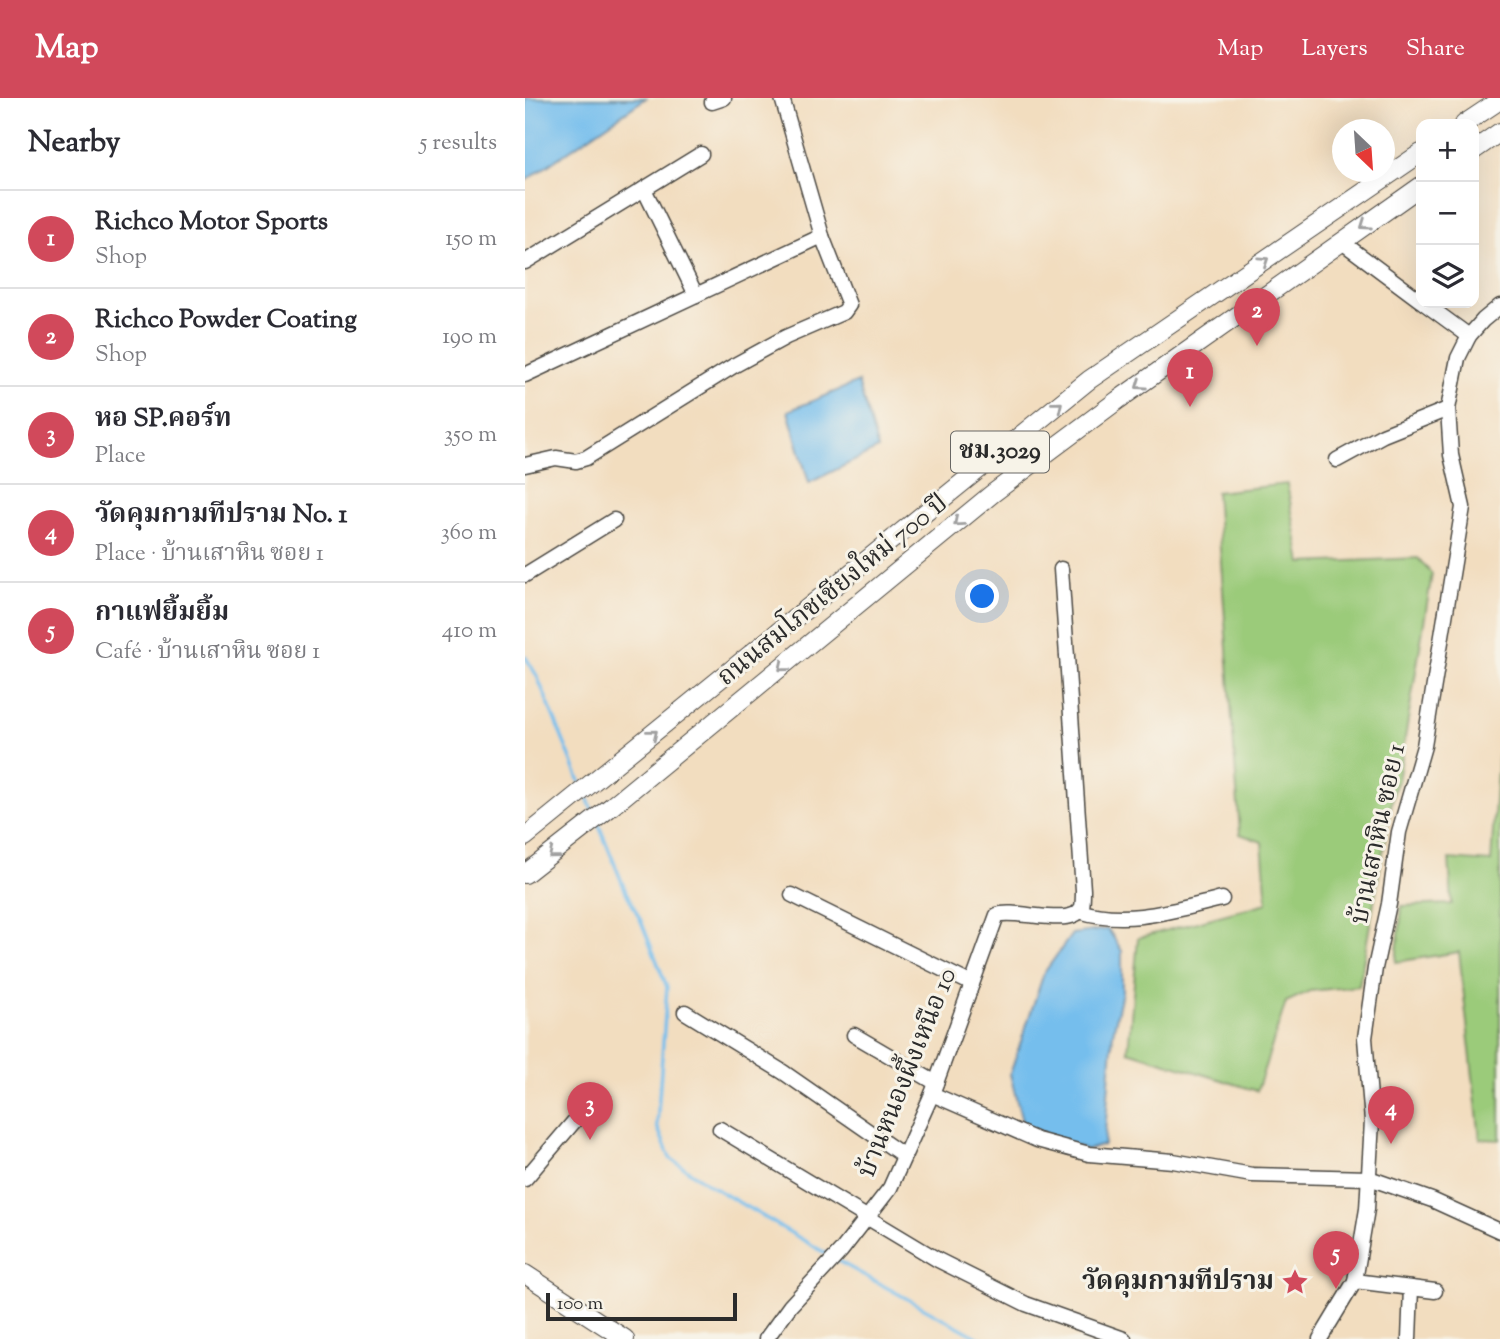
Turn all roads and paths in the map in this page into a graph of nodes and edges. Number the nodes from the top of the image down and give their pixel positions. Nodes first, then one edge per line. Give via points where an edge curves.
1 (782, 98) edge
2 (1500, 100) edge
3 (1472, 119) edge
4 (1500, 132) edge
5 (1479, 147) edge
6 (701, 154) dead end
7 (1416, 156) edge
8 (644, 189) junction
9 (1416, 190) edge
10 (822, 236) junction
11 (1342, 242) junction
12 (525, 262) edge
13 (696, 295) junction
14 (1416, 297) edge
15 (1500, 306) edge
16 (1431, 308) edge
17 (1469, 336) junction
18 (525, 375) edge
19 (1448, 409) junction
20 (1337, 460) dead end
21 (525, 465) edge
22 (614, 520) dead end
23 (1061, 569) dead end
24 (525, 575) edge
25 (525, 837) edge
26 (525, 874) edge
27 (793, 895) dead end
28 (1222, 900) dead end
29 (1079, 911) junction
30 (972, 984) junction
31 (685, 1012) dead end
32 (854, 1035) dead end
33 (934, 1088) junction
34 (583, 1111) dead end
35 (720, 1129) dead end
36 (904, 1156) junction
37 (1369, 1178) junction
38 (525, 1179) edge
39 (868, 1219) junction
40 (1500, 1231) edge
41 (525, 1274) edge
42 (1355, 1281) junction
43 (1411, 1288) junction
44 (1435, 1291) dead end
45 (625, 1339) edge
46 (766, 1339) edge
47 (1124, 1339) edge
48 (1320, 1339) edge
49 (1409, 1339) edge

1 - 10 street
2 - 3 main road
4 - 5 main road
6 - 8 street
25 -> 7 main road, ถนนสมโภชเชียงใหม่ 700 ปี / ชม.3029 via 1089,380
8 - 12 street
8 - 13 street
9 -> 11 main road, ถนนสมโภชเชียงใหม่ 700 ปี / ชม.3029
10 - 13 street
10 - 21 street via 848,298 844,312 735,365 586,458
11 - 14 street
11 -> 26 main road, ถนนสมโภชเชียงใหม่ 700 ปี / ชม.3029 via 992,495
13 - 18 street
15 - 17 street
16 - 17 street
17 - 19 street, บ้านเสาหิน ซอย 1 via 1458,358
19 - 20 street via 1383,435
19 - 37 street, บ้านเสาหิน ซอย 1 via 1451,455 1464,506 1424,746 1399,832 1365,1038 1372,1121
22 - 24 street
23 - 29 street via 1083,890
27 - 30 street
28 - 29 street via 1119,919
29 - 30 street, บ้านหนองผึ้งเหนือ 10 via 1062,918 999,914
30 - 33 street, บ้านหนองผึ้งเหนือ 10
31 - 36 street via 783,1072
32 - 33 street
33 - 36 street, บ้านหนองผึ้งเหนือ 10
33 - 37 street via 1037,1140 1089,1154 1173,1161 1252,1175
34 - 38 street
35 - 39 street
36 - 39 street, บ้านหนองผึ้งเหนือ 10 via 890,1188
37 - 40 street
37 - 42 street, บ้านเสาหิน ซอย 1
39 - 46 street, บ้านหนองผึ้งเหนือ 10
39 - 47 street via 1026,1304
41 - 45 main road
42 - 43 street
42 - 48 street, บ้านเสาหิน ซอย 1
43 - 44 street
43 - 49 street

